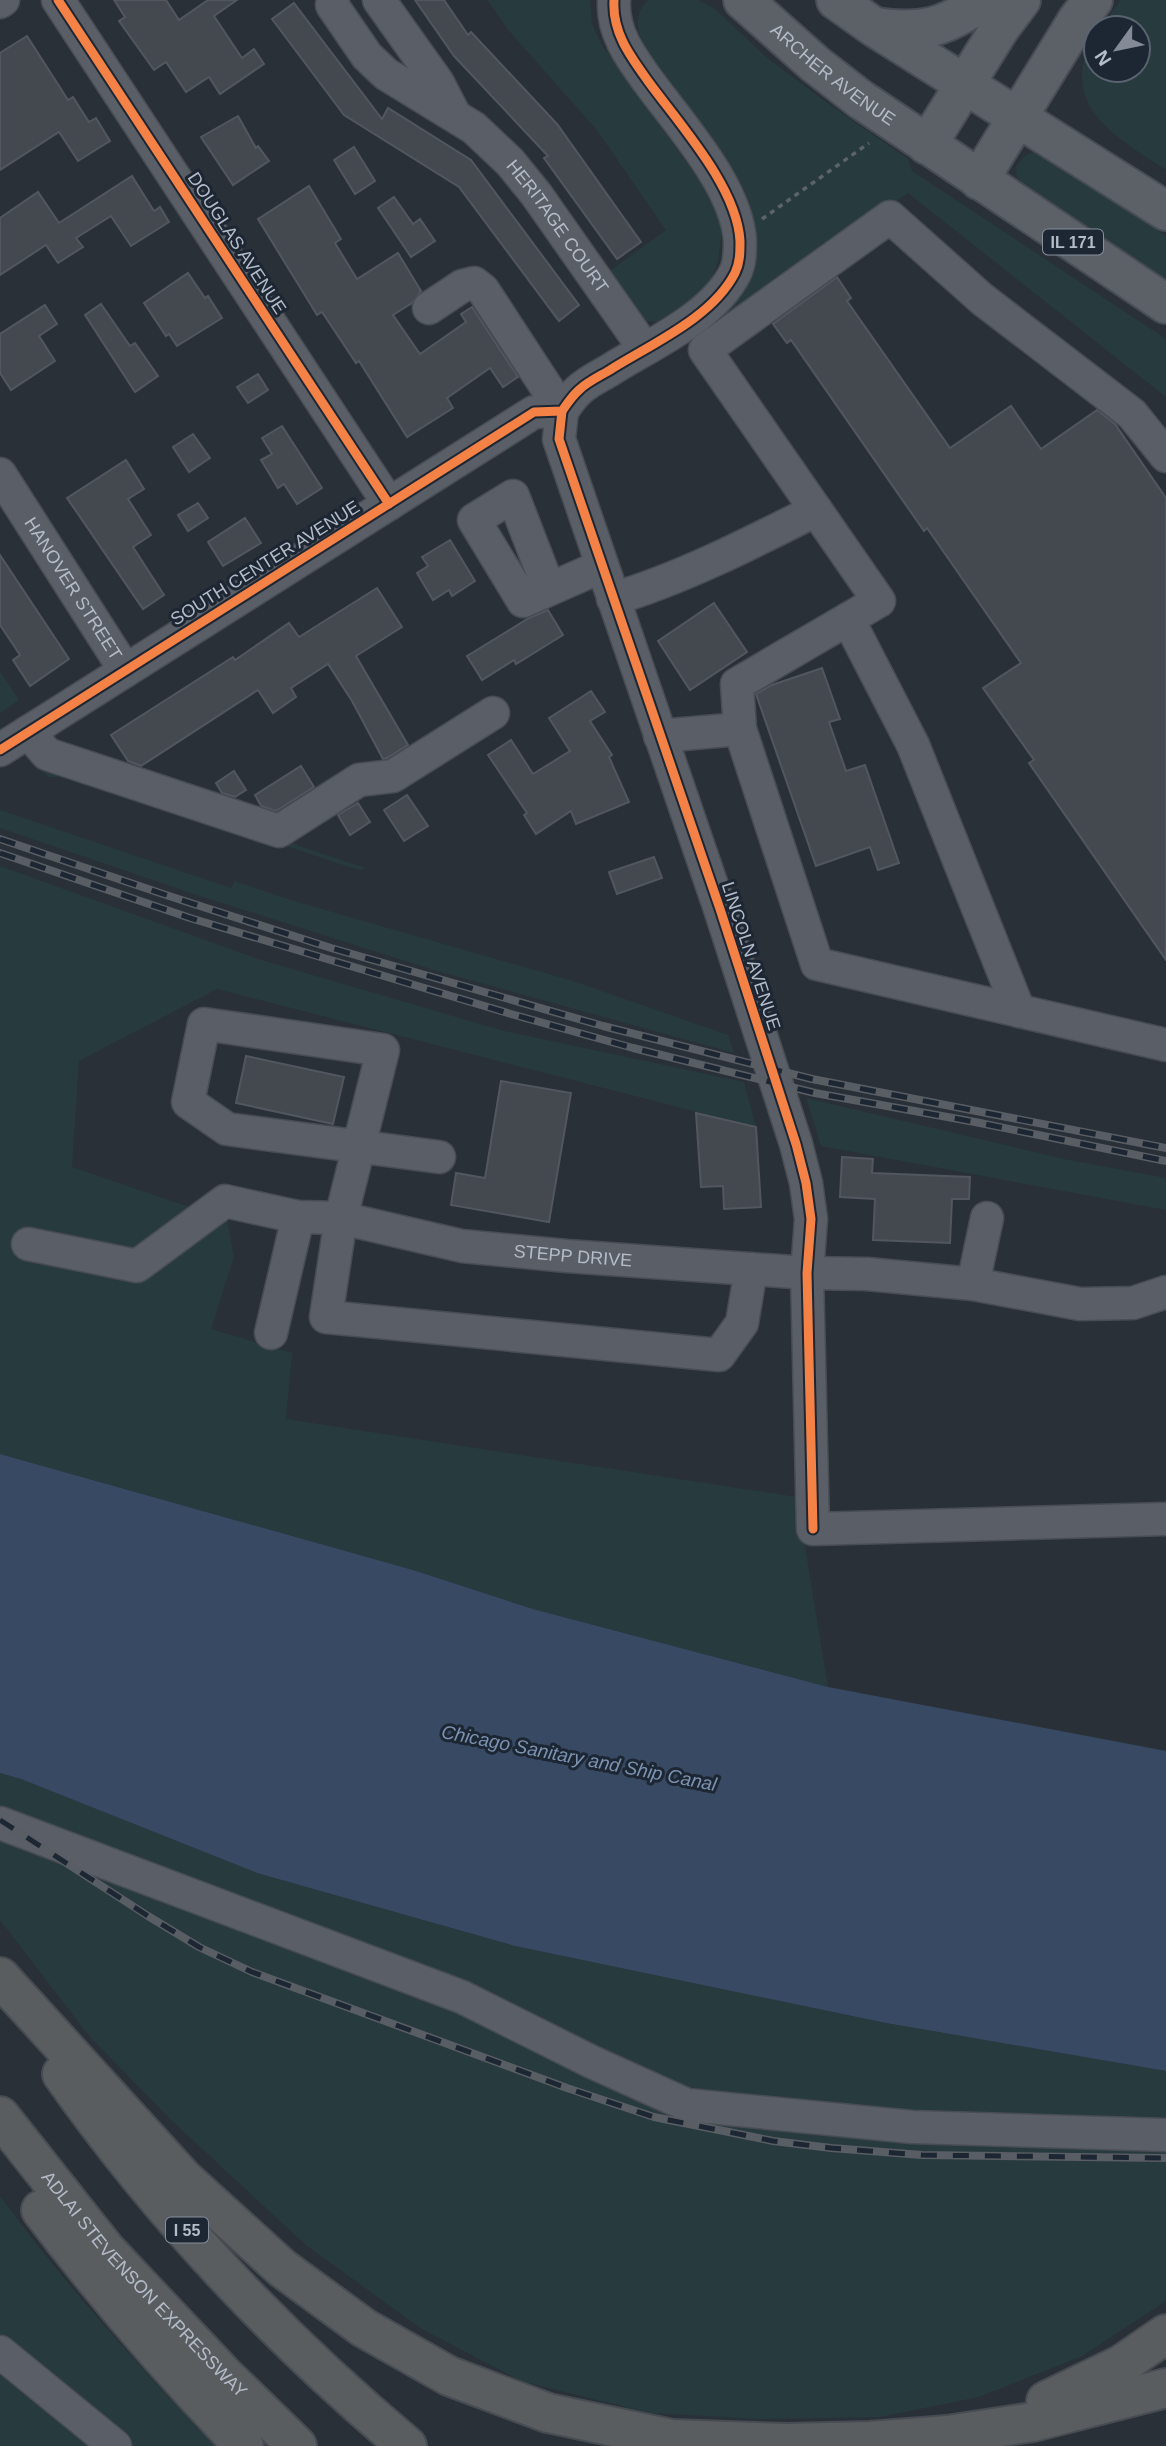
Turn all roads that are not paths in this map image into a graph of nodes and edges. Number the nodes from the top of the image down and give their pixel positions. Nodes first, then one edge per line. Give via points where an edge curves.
1 (58, 0) edge
2 (332, 0) edge
3 (379, 0) edge
4 (614, 0) edge
5 (743, 0) edge
6 (836, 0) edge
7 (985, 0) edge
8 (1021, 0) edge
9 (1093, 0) edge
10 (874, 27) junction
11 (965, 84) junction
12 (1018, 117) junction
13 (457, 118) junction
14 (927, 145) junction
15 (979, 180) junction
16 (1166, 211) edge
17 (1166, 304) edge
18 (429, 308) dead end
19 (644, 348) junction
20 (562, 411) junction
21 (1166, 456) edge
22 (0, 474) edge
23 (389, 504) junction
24 (816, 510) junction
25 (602, 566) junction
26 (549, 589) dead end
27 (613, 599) junction
28 (848, 619) junction
29 (124, 670) junction
30 (493, 713) dead end
31 (740, 729) junction
32 (28, 732) junction
33 (660, 736) junction
34 (0, 750) edge
35 (1019, 1011) junction
36 (1166, 1045) edge
37 (358, 1145) junction
38 (439, 1157) dead end
39 (298, 1217) junction
40 (341, 1218) junction
41 (987, 1218) dead end
42 (28, 1244) dead end
43 (751, 1269) junction
44 (807, 1273) junction
45 (973, 1284) junction
46 (1166, 1292) edge
47 (271, 1332) dead end
48 (1166, 1519) edge
49 (0, 1823) edge
50 (0, 1977) edge
51 (0, 1986) edge
52 (0, 2116) edge
53 (1166, 2134) edge
54 (0, 2155) edge
55 (1166, 2334) edge
56 (0, 2352) edge
57 (1166, 2388) edge
58 (870, 2441) junction
59 (115, 2446) edge
60 (244, 2446) edge
61 (297, 2446) edge
62 (407, 2446) edge

1 - 23 street, DOUGLAS AVENUE
2 - 13 street, HERITAGE COURT via 376,65
3 - 13 street, HERITAGE COURT
4 - 19 street via 618,35 711,168 731,201 739,228 736,270 724,290 688,323
5 - 14 main road, ARCHER AVENUE via 815,64
6 - 10 main road
7 - 10 main road via 946,23 924,29
8 - 11 main road
9 - 12 main road
10 - 11 main road
11 - 12 main road
11 - 14 main road
12 - 15 main road
12 - 16 main road
13 - 19 street, HERITAGE COURT via 474,128 536,194
14 - 15 main road, IL 171
15 - 17 main road, IL 171
18 - 20 street via 474,283
19 - 20 street via 580,389
20 - 23 street, SOUTH CENTER AVENUE via 534,412
20 - 25 street, LINCOLN AVENUE via 559,439
21 - 24 street via 1132,414 982,299 890,216 705,350
22 - 29 street, HANOVER STREET
23 - 29 street, SOUTH CENTER AVENUE
24 - 27 street via 747,545
24 - 28 street via 880,601
25 - 26 street
25 - 27 street, LINCOLN AVENUE
27 - 33 street, LINCOLN AVENUE
28 - 31 street via 737,684
28 - 35 street via 913,745
29 - 32 street, SOUTH CENTER AVENUE
30 - 32 street via 393,776 359,780 279,831 47,754
31 - 33 street
31 - 35 street via 817,964
32 - 34 street, SOUTH CENTER AVENUE
33 - 44 street, LINCOLN AVENUE via 796,1144 811,1219
35 - 36 street
37 - 37 street via 383,1050 204,1024 188,1102 227,1129
37 - 38 street
37 - 40 street
39 - 40 street, STEPP DRIVE
39 - 42 street, STEPP DRIVE via 225,1201 137,1266
39 - 47 street
40 - 43 street, STEPP DRIVE via 461,1246
40 - 43 street via 326,1317 719,1355 742,1323
41 - 45 street
43 - 44 street, STEPP DRIVE
44 - 45 street, STEPP DRIVE
44 - 48 street, LINCOLN AVENUE via 813,1529
45 - 46 street, STEPP DRIVE via 1080,1304 1133,1303
49 - 53 street via 462,1997 687,2105 912,2127
50 - 58 highway via 183,2178 282,2268 364,2328 449,2376 548,2413 672,2439
51 - 62 highway, I 55 via 93,2118 201,2246 301,2351
52 - 61 highway, ADLAI STEVENSON EXPRESSWAY via 106,2250
54 - 60 highway via 83,2266
55 - 58 highway via 1121,2365 1059,2396 993,2419
56 - 59 street
57 - 58 highway via 1033,2422

